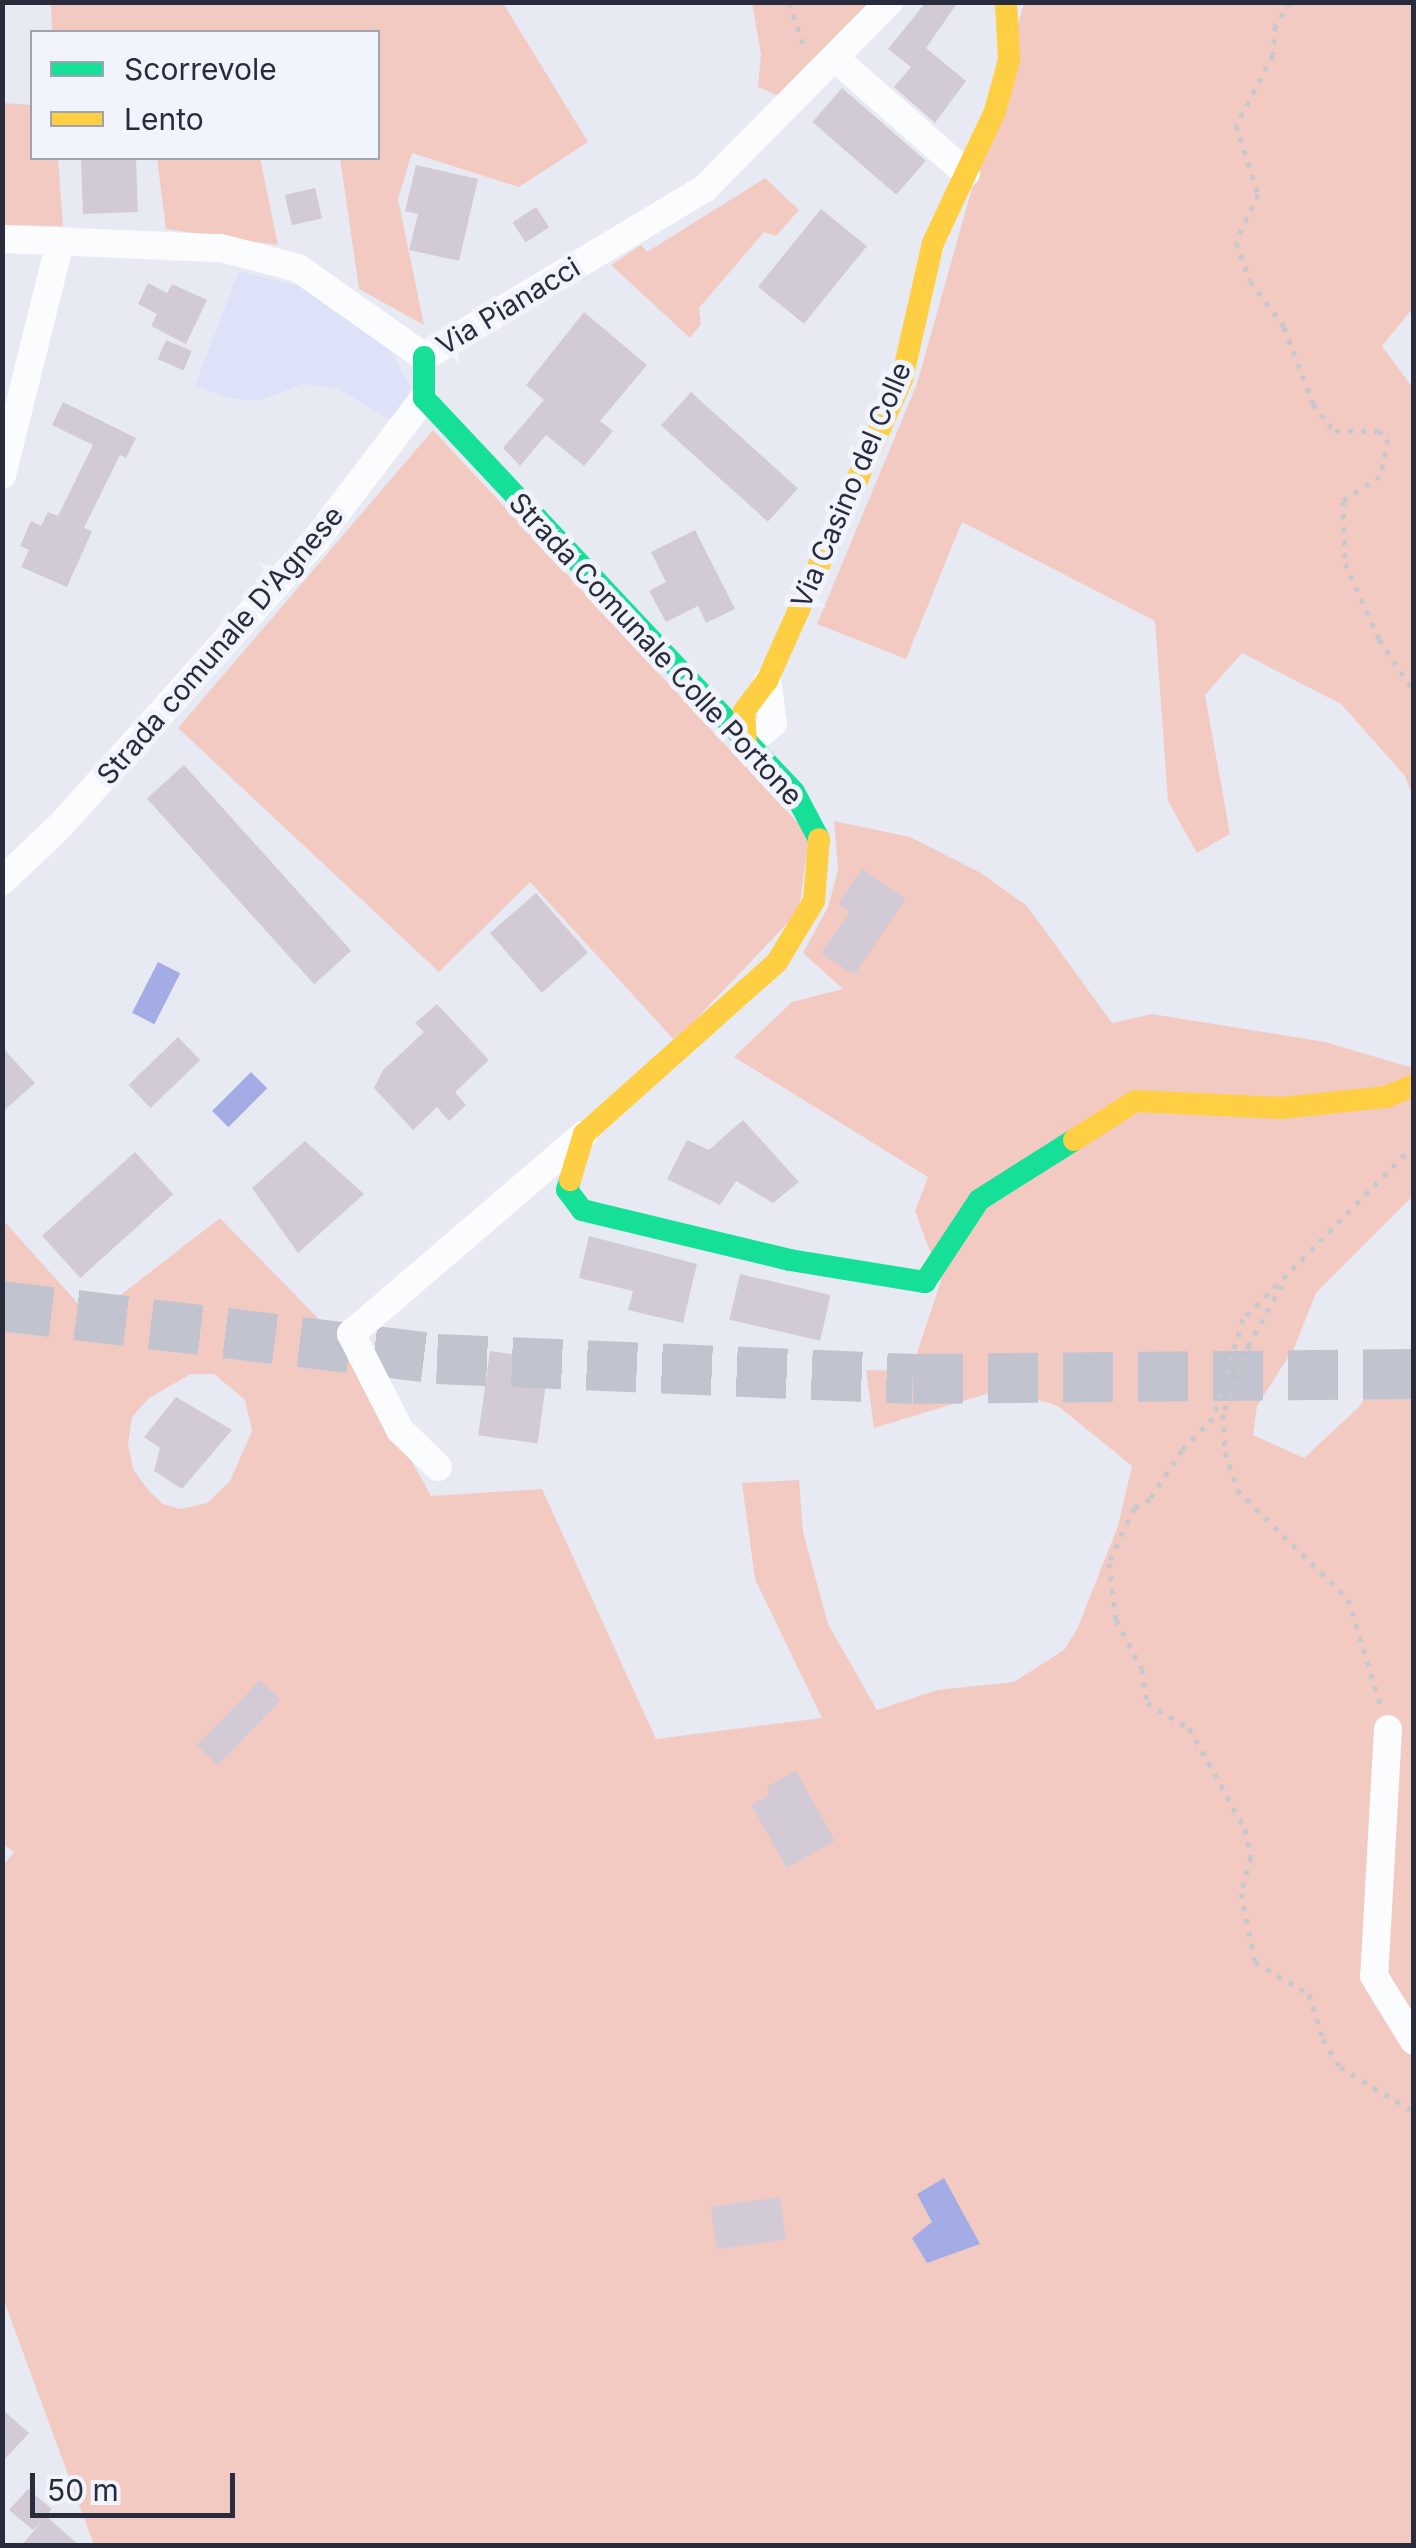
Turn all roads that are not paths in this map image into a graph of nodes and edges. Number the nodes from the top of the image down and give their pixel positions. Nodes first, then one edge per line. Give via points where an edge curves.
1 (889, 2) edge
2 (1006, 2) edge
3 (836, 59) junction
4 (966, 173) junction
5 (2, 239) edge
6 (60, 242) junction
7 (424, 356) junction
8 (424, 398) junction
9 (2, 475) edge
10 (767, 681) joint
11 (746, 745) junction
12 (2, 881) edge
13 (1414, 1085) edge
14 (584, 1134) junction
15 (438, 1466) dead end
16 (1388, 1729) road end
17 (1414, 2041) edge

1 - 3 street, Via Pianacci
2 - 4 street, Via Casino del Colle via 1010,60
3 - 4 street
3 - 7 street, Via Pianacci via 704,188
4 - 10 street, Via Casino del Colle via 934,243 902,378
5 - 6 street, Via Pianacci
6 - 7 street, Via Pianacci via 221,248 298,268
6 - 9 street
7 - 8 street
8 - 11 street, Strada Comunale Colle Portone
8 - 12 street, Strada comunale D'Agnese via 315,541 61,825
10 - 11 street, Via Casino del Colle via 773,723
11 - 14 street, Strada Comunale Colle Portone via 794,792 820,840 819,884 807,919 778,962
13 - 14 street via 1386,1098 1281,1108 1134,1101 979,1200 925,1282 790,1260 582,1210 567,1190
14 - 15 street via 352,1334 400,1430
16 - 17 street via 1377,1833 1374,1976

